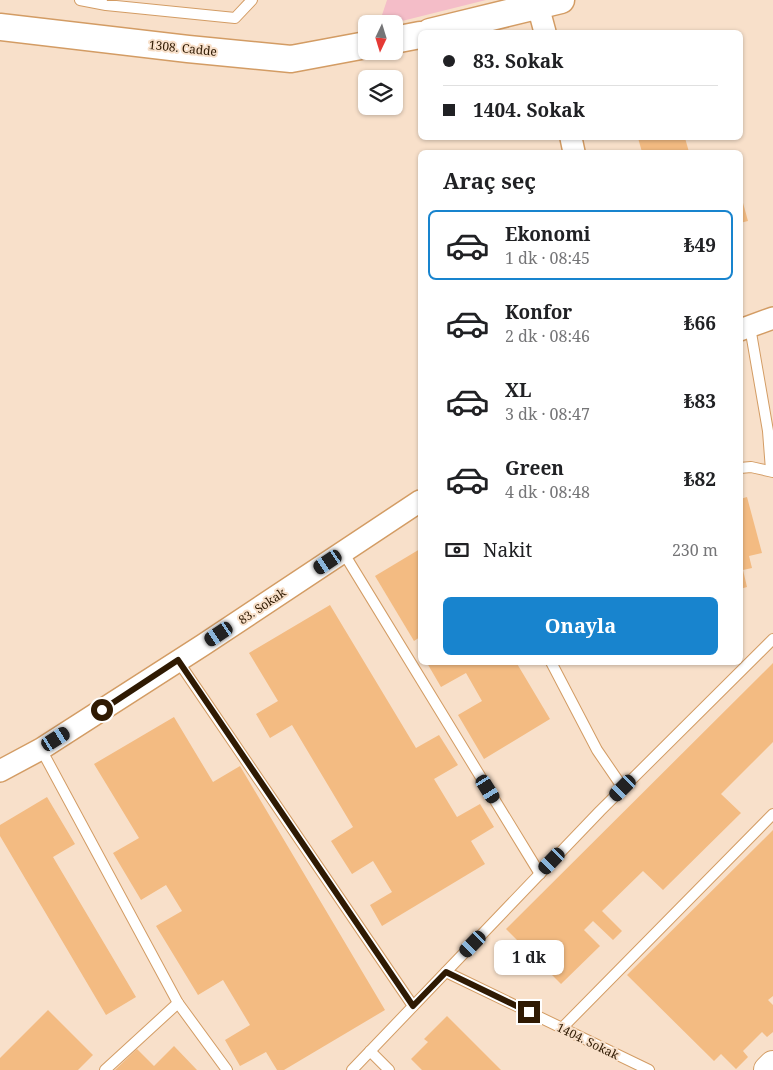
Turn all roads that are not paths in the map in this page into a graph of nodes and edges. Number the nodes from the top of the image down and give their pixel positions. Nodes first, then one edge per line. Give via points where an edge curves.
1 (80, 0) edge
2 (252, 0) edge
3 (550, 3) edge
4 (0, 27) edge
5 (438, 30) edge
6 (544, 30) edge
7 (418, 35) edge
8 (403, 38) edge
9 (358, 46) edge
10 (773, 318) edge
11 (745, 329) edge
12 (743, 468) edge
13 (772, 471) edge
14 (418, 502) edge
15 (343, 552) junction
16 (773, 639) edge
17 (178, 660) junction
18 (553, 665) edge
19 (41, 748) junction
20 (0, 771) edge
21 (623, 788) junction
22 (773, 814) edge
23 (540, 874) junction
24 (446, 972) junction
25 (178, 1003) junction
26 (413, 1006) junction
27 (562, 1028) junction
28 (370, 1052) junction
29 (773, 1065) edge
30 (105, 1070) edge
31 (227, 1070) edge
32 (352, 1070) edge
33 (389, 1070) edge
34 (649, 1070) edge
35 (768, 1070) edge

1 - 2 lane via 106,6 235,18
3 - 5 street
3 - 6 street
4 - 9 street, 1308. Cadde via 291,59
7 - 8 street
10 - 11 street
11 - 13 lane via 768,431
12 - 13 lane
14 - 15 street, 83. Sokak
15 - 17 street, 83. Sokak
15 - 23 lane
16 - 21 lane
17 - 19 street, 83. Sokak
17 - 26 lane
18 - 21 lane via 597,750
19 - 20 street, 83. Sokak
19 - 25 lane
21 - 23 lane
22 - 27 lane
23 - 24 lane
24 - 26 lane
24 - 27 lane, 1404. Sokak
25 - 30 lane
25 - 31 lane
26 - 28 lane
27 - 34 lane, 1404. Sokak
28 - 32 lane
28 - 33 lane
29 - 35 main road

